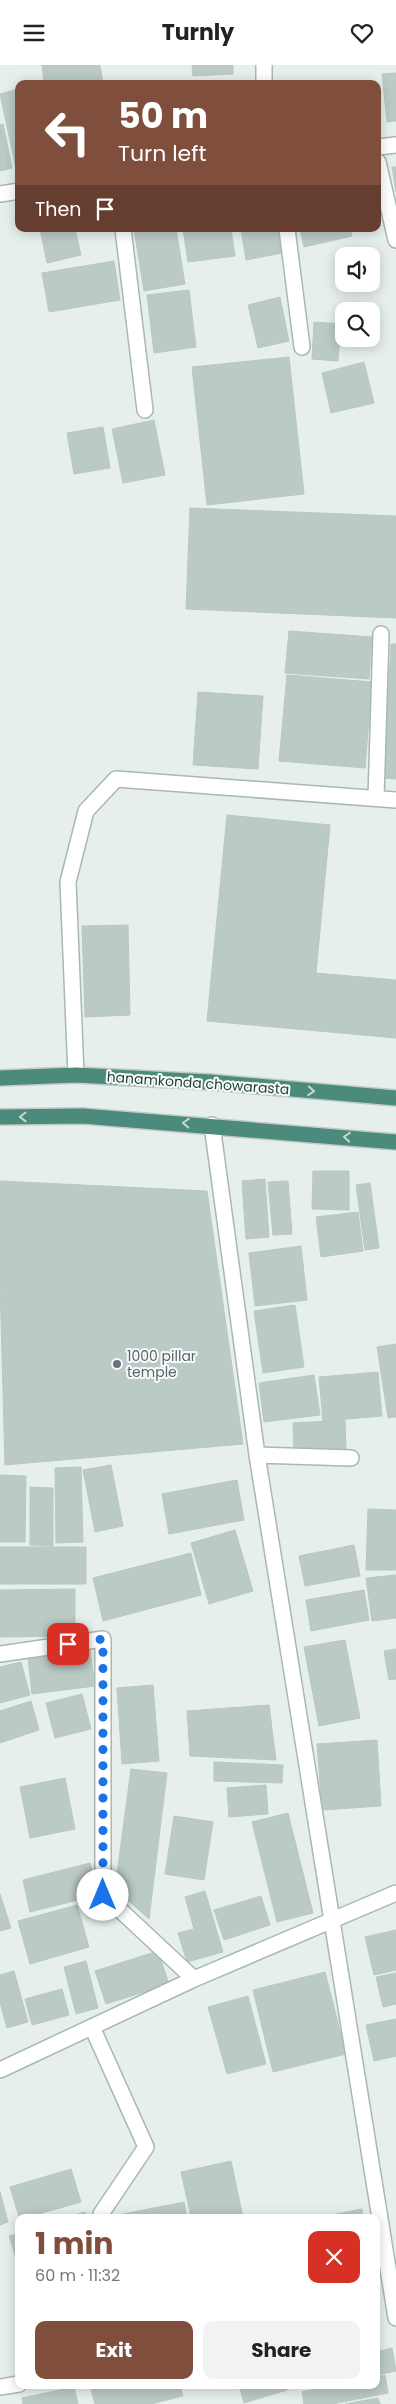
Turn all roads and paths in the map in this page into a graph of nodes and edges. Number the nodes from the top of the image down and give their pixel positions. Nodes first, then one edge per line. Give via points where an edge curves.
1 (264, 65) edge
2 (264, 80) edge
3 (396, 145) edge
4 (381, 147) edge
5 (381, 175) edge
6 (15, 192) edge
7 (0, 194) edge
8 (123, 232) edge
9 (288, 232) edge
10 (396, 240) edge
11 (302, 347) dead end
12 (146, 410) dead end
13 (382, 634) dead end
14 (376, 798) junction
15 (396, 800) edge
16 (76, 1075) junction
17 (0, 1078) edge
18 (396, 1098) edge
19 (0, 1117) edge
20 (212, 1125) junction
21 (396, 1142) edge
22 (257, 1455) junction
23 (351, 1458) dead end
24 (0, 1654) edge
25 (396, 1893) edge
26 (332, 1919) junction
27 (194, 1979) junction
28 (92, 2027) junction
29 (0, 2070) edge
30 (101, 2214) edge
31 (379, 2214) edge
32 (380, 2218) edge
33 (396, 2318) edge
34 (15, 2385) edge
35 (0, 2387) edge

1 - 2 street
3 - 4 street
5 - 10 street
6 - 7 street
8 - 12 street
9 - 11 street
13 - 14 street
14 - 15 street
14 - 16 street via 116,779 86,811 68,882
16 - 17 highway, hanamkonda chowarasta
16 -> 18 highway, hanamkonda chowarasta via 210,1082
20 -> 19 highway via 83,1116
21 -> 20 highway
20 - 22 street
22 - 23 street
22 - 26 street
24 - 27 street via 103,1639 103,1895
25 - 26 street
26 - 27 street
26 - 31 street
27 - 28 street
28 - 29 street
28 - 30 street via 146,2147
32 - 33 street
34 - 35 street

